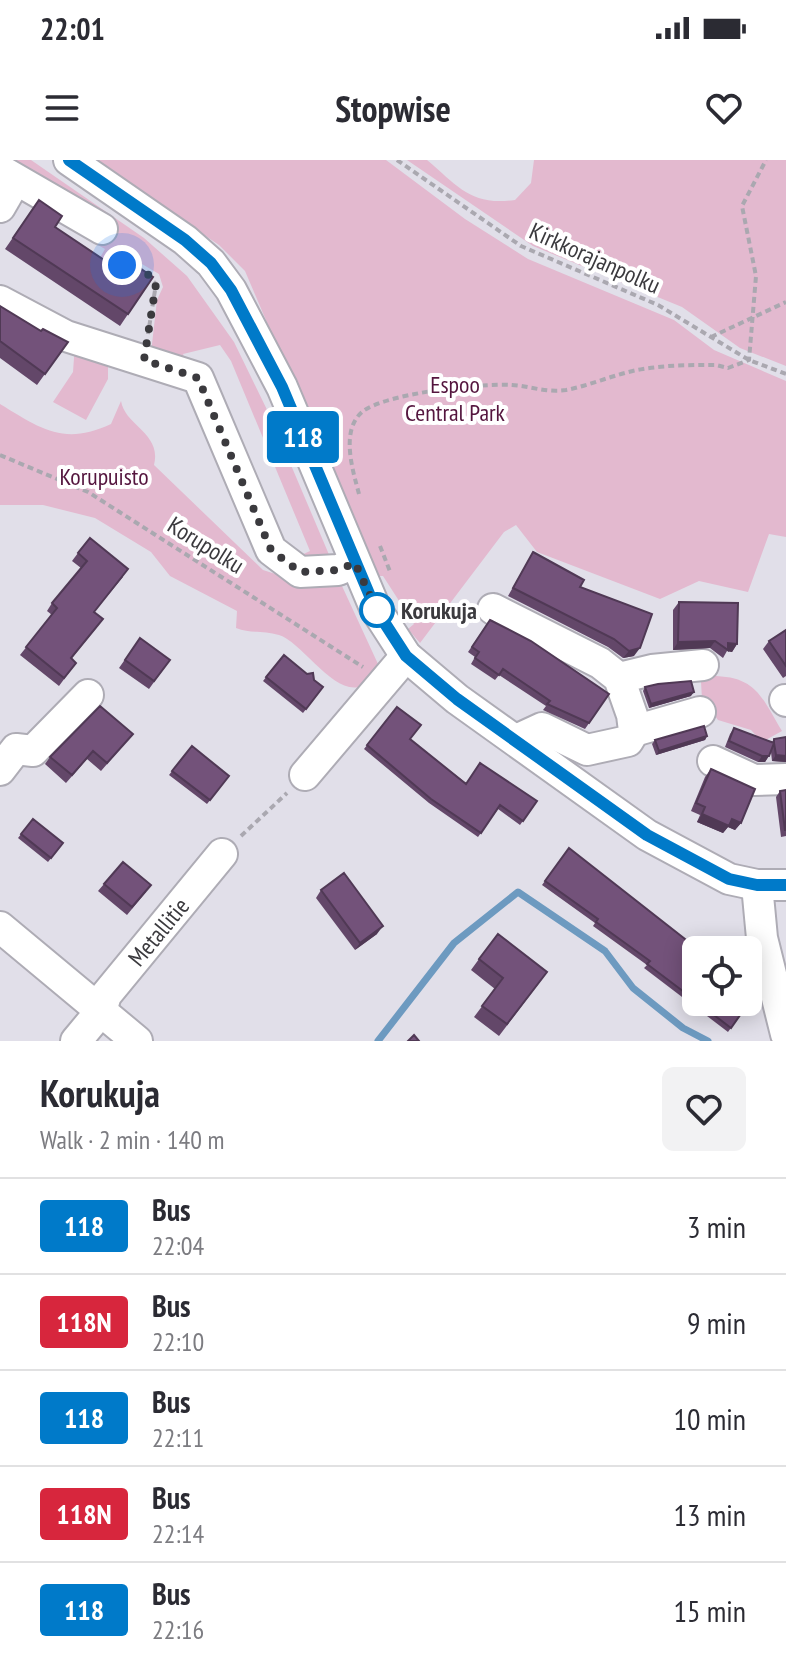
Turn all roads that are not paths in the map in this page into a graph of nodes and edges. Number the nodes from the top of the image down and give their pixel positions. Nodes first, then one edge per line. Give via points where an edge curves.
1 (69, 160) edge
2 (5, 186) edge
3 (102, 229) dead end
4 (0, 301) edge
5 (355, 563) junction
6 (493, 609) dead end
7 (406, 656) junction
8 (703, 665) dead end
9 (619, 678) junction
10 (88, 695) dead end
11 (700, 712) dead end
12 (634, 731) junction
13 (516, 740) junction
14 (713, 761) dead end
15 (0, 770) edge
16 (305, 775) road end
17 (786, 779) edge
18 (222, 854) road end
19 (772, 885) edge
20 (0, 927) edge
21 (101, 1011) junction
22 (786, 1034) edge
23 (76, 1041) edge
24 (137, 1041) edge

1 - 5 street via 185,240 231,290 282,387
2 - 3 street
4 - 5 street via 66,336 198,378 271,550 300,572 338,570
5 - 7 street via 375,608
6 - 9 street via 600,663
7 - 13 street
7 - 16 street
8 - 9 street
9 - 12 street
10 - 15 street via 33,751 16,749
11 - 12 street
12 - 13 street via 628,741 587,750 542,728
13 - 19 street via 647,835 707,870
14 - 17 street via 754,780
18 - 21 street, Metallitie via 106,995
19 - 22 street via 762,938
20 - 21 street
21 - 23 street, Metallitie
21 - 24 street

